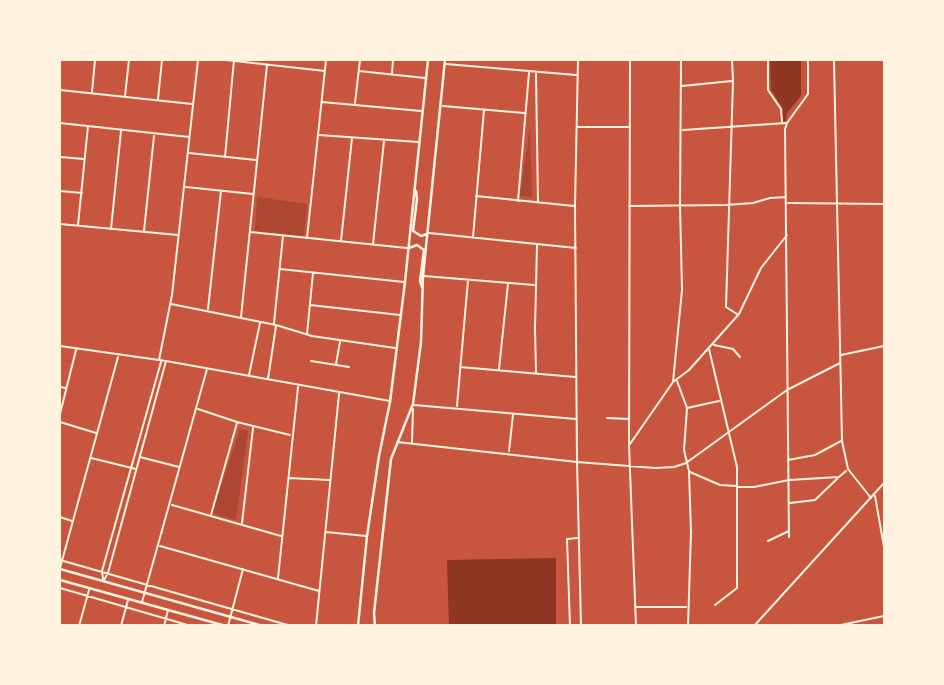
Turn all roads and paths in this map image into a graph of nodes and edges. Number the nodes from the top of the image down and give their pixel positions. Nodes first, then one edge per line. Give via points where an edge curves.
1 (89, 60) edge
2 (94, 60) edge
3 (129, 60) edge
4 (162, 60) edge
5 (198, 60) edge
6 (226, 60) edge
7 (234, 60) edge
8 (326, 60) edge
9 (360, 60) edge
10 (393, 60) edge
11 (428, 60) edge
12 (578, 60) edge
13 (630, 60) edge
14 (681, 60) edge
15 (732, 60) edge
16 (768, 60) edge
17 (808, 60) edge
18 (834, 60) edge
19 (445, 62) edge
20 (267, 65) junction
21 (325, 71) junction
22 (359, 71) junction
23 (529, 72) junction
24 (536, 73) junction
25 (391, 75) junction
26 (577, 75) junction
27 (426, 78) junction
28 (733, 81) junction
29 (681, 86) junction
30 (60, 90) edge
31 (92, 93) junction
32 (125, 97) junction
33 (158, 100) junction
34 (321, 102) junction
35 (193, 104) junction
36 (355, 104) junction
37 (442, 106) junction
38 (526, 109) junction
39 (536, 109) junction
40 (484, 110) junction
41 (422, 111) junction
42 (526, 113) junction
43 (60, 123) edge
44 (782, 123) junction
45 (787, 123) junction
46 (88, 126) junction
47 (576, 127) junction
48 (629, 127) junction
49 (732, 127) junction
50 (121, 130) junction
51 (681, 130) junction
52 (154, 134) junction
53 (318, 135) junction
54 (190, 137) junction
55 (352, 138) junction
56 (384, 141) junction
57 (420, 142) junction
58 (188, 153) junction
59 (60, 157) edge
60 (225, 157) junction
61 (85, 159) junction
62 (256, 160) junction
63 (185, 187) junction
64 (415, 188) junction
65 (60, 191) edge
66 (221, 191) junction
67 (82, 193) junction
68 (253, 194) junction
69 (476, 196) junction
70 (786, 197) junction
71 (518, 201) junction
72 (538, 202) junction
73 (730, 203) junction
74 (787, 203) junction
75 (838, 203) junction
76 (884, 204) edge
77 (680, 205) junction
78 (575, 206) junction
79 (628, 206) junction
80 (60, 224) edge
81 (78, 226) junction
82 (111, 229) junction
83 (144, 232) junction
84 (250, 232) junction
85 (428, 233) junction
86 (179, 235) junction
87 (787, 235) junction
88 (283, 236) junction
89 (307, 238) junction
90 (473, 238) junction
91 (341, 242) junction
92 (537, 244) junction
93 (373, 245) junction
94 (408, 248) junction
95 (576, 248) junction
96 (280, 269) junction
97 (313, 272) junction
98 (422, 275) junction
99 (468, 279) junction
100 (405, 282) junction
101 (508, 283) junction
102 (535, 285) junction
103 (170, 304) junction
104 (310, 305) junction
105 (208, 310) junction
106 (738, 314) junction
107 (400, 316) junction
108 (241, 317) junction
109 (260, 322) junction
110 (275, 325) junction
111 (307, 334) junction
112 (340, 341) junction
113 (713, 345) junction
114 (60, 346) edge
115 (884, 346) edge
116 (76, 348) junction
117 (396, 348) junction
118 (709, 349) junction
119 (118, 355) junction
120 (840, 355) junction
121 (740, 357) dead end
122 (160, 360) junction
123 (166, 361) junction
124 (311, 361) dead end
125 (840, 363) junction
126 (336, 365) junction
127 (349, 367) dead end
128 (460, 367) junction
129 (207, 369) junction
130 (499, 370) junction
131 (537, 373) junction
132 (249, 376) junction
133 (576, 377) junction
134 (268, 379) junction
135 (676, 379) junction
136 (673, 382) junction
137 (60, 387) edge
138 (298, 387) junction
139 (67, 388) junction
140 (787, 390) junction
141 (339, 394) junction
142 (390, 401) junction
143 (720, 401) junction
144 (413, 404) junction
145 (457, 408) junction
146 (687, 408) junction
147 (197, 409) junction
148 (60, 414) edge
149 (513, 414) junction
150 (607, 418) dead end
151 (577, 419) junction
152 (630, 419) junction
153 (60, 422) edge
154 (237, 422) junction
155 (253, 426) junction
156 (97, 433) junction
157 (728, 433) junction
158 (292, 436) junction
159 (842, 441) junction
160 (397, 442) junction
161 (412, 444) junction
162 (629, 445) junction
163 (509, 453) junction
164 (135, 456) junction
165 (140, 457) junction
166 (91, 458) junction
167 (788, 460) junction
168 (577, 461) junction
169 (686, 463) junction
170 (630, 466) junction
171 (180, 467) junction
172 (132, 468) junction
173 (137, 469) junction
174 (848, 469) junction
175 (689, 471) junction
176 (839, 477) junction
177 (288, 478) junction
178 (329, 480) junction
179 (789, 481) junction
180 (884, 483) edge
181 (737, 487) junction
182 (874, 494) junction
183 (871, 498) junction
184 (789, 503) junction
185 (170, 504) junction
186 (211, 516) junction
187 (60, 517) edge
188 (73, 521) junction
189 (242, 524) junction
190 (326, 531) junction
191 (789, 531) junction
192 (282, 536) junction
193 (368, 536) junction
194 (579, 537) junction
195 (789, 537) dead end
196 (768, 541) dead end
197 (159, 546) junction
198 (884, 547) edge
199 (61, 561) edge
200 (243, 568) junction
201 (60, 569) edge
202 (102, 571) junction
203 (108, 573) junction
204 (278, 578) junction
205 (60, 580) edge
206 (103, 581) junction
207 (148, 585) junction
208 (60, 588) edge
209 (89, 588) junction
210 (319, 590) junction
211 (100, 591) junction
212 (145, 593) junction
213 (87, 596) junction
214 (128, 600) junction
215 (142, 603) junction
216 (715, 605) dead end
217 (126, 607) junction
218 (636, 607) junction
219 (688, 607) junction
220 (232, 609) junction
221 (168, 610) junction
222 (230, 616) junction
223 (884, 616) edge
224 (166, 619) junction
225 (866, 620) junction
226 (209, 623) edge
227 (79, 625) edge
228 (121, 625) edge
229 (164, 625) edge
230 (191, 625) edge
231 (227, 625) edge
232 (263, 625) edge
233 (291, 625) edge
234 (316, 625) edge
235 (359, 625) edge
236 (375, 625) edge
237 (570, 625) edge
238 (581, 625) edge
239 (636, 625) edge
240 (688, 625) edge
241 (754, 625) edge
242 (836, 625) edge
243 (867, 625) edge

1 - 2 street
2 - 31 street
3 - 32 street
4 - 33 street
5 - 35 street
6 - 7 street
7 - 20 street
7 - 60 street
8 - 21 street
9 - 22 street
10 - 25 street
11 - 27 main road
12 - 26 street
13 - 48 street
14 - 29 street
15 - 28 street
16 - 44 street via 768,90 781,109
17 - 45 street via 808,94
18 - 75 street
19 - 23 street
19 - 37 main road
20 - 21 street
20 - 62 street
21 - 34 street
22 - 25 street
22 - 36 street
23 - 24 street
23 - 38 street
24 - 26 street
24 - 39 street
25 - 27 street
26 - 47 street
27 - 41 main road
28 - 29 street
28 - 49 street
29 - 51 street
30 - 31 street
31 - 32 street
32 - 33 street
33 - 35 street
34 - 36 street
34 - 53 street
35 - 54 street
36 - 41 street
37 - 40 street
37 - 85 main road
38 - 39 street
38 - 42 street
39 - 72 street
40 - 42 street
40 - 69 street
41 - 57 main road
42 - 71 street
43 - 46 street
44 - 45 street
44 - 49 street
45 - 70 street
46 - 50 street
46 - 61 street
47 - 48 street
47 - 78 street
48 - 79 street
49 - 51 street
49 - 73 street
50 - 52 street
50 - 82 street
51 - 77 street
52 - 54 street
52 - 83 street
53 - 55 street
53 - 89 street
54 - 58 street
55 - 56 street
55 - 91 street
56 - 57 street
56 - 93 street
57 - 64 main road
58 - 60 street
58 - 63 street
59 - 61 street
60 - 62 street
61 - 67 street
62 - 68 street
63 - 66 street
63 - 86 street
64 - 85 main road via 413,231 421,236
64 - 94 main road
65 - 67 street
66 - 68 street
66 - 105 street
67 - 81 street
68 - 84 street
69 - 71 street
69 - 90 street
70 - 73 street
70 - 74 street
71 - 72 street
72 - 78 street
73 - 77 street
73 - 106 street via 726,307
74 - 75 street
74 - 87 street
75 - 76 street
75 - 120 street
77 - 79 street
77 - 136 street via 682,290
78 - 95 street
79 - 152 street
80 - 81 street
81 - 82 street
82 - 83 street
83 - 86 street
84 - 88 street
84 - 108 street
85 - 90 street
85 - 98 main road
86 - 103 street
87 - 106 street via 761,268
87 - 140 street
88 - 89 street
88 - 96 street
89 - 91 street
90 - 92 street
91 - 93 street
92 - 95 street
92 - 102 street
93 - 94 street
94 - 98 main road via 417,245 424,250
94 - 100 main road
95 - 133 street
96 - 97 street
96 - 110 street
97 - 100 street
97 - 104 street
98 - 99 street
98 - 144 main road via 421,342
99 - 101 street
99 - 128 street
100 - 107 main road
101 - 102 street
101 - 130 street
102 - 131 street
103 - 105 street
103 - 122 street
104 - 107 street
104 - 111 street
105 - 108 street
106 - 113 street
107 - 117 main road
108 - 109 street
109 - 110 street
109 - 132 street
110 - 111 street
110 - 134 street
111 - 112 street
112 - 117 street
112 - 126 street
113 - 118 street
113 - 121 street via 733,349
114 - 116 street
115 - 120 street
116 - 119 street
116 - 139 street
117 - 142 main road
118 - 135 street
118 - 143 street
119 - 122 street
119 - 156 street
120 - 125 street
122 - 123 street
122 - 164 street
123 - 129 street
123 - 165 street
124 - 126 street
125 - 140 street
125 - 159 street
126 - 127 street
128 - 130 street
128 - 145 street
129 - 132 street
129 - 147 street
130 - 131 street
131 - 133 street
132 - 134 street
133 - 151 street
134 - 138 street
135 - 136 street
135 - 146 street
136 - 162 street
137 - 139 street
138 - 141 street
138 - 158 street
139 - 148 street
140 - 157 street
140 - 167 street
141 - 142 street
141 - 178 street
142 - 193 main road
143 - 146 street
143 - 157 street
144 - 145 street
144 - 160 main road
144 - 161 street
145 - 149 street
146 - 169 street
147 - 154 street
147 - 171 street
149 - 151 street
149 - 163 street
150 - 152 street
151 - 168 street
152 - 162 street
153 - 156 street
154 - 155 street
154 - 186 street
155 - 158 street
155 - 189 street
156 - 166 street
157 - 169 street
157 - 181 street via 736,459
158 - 177 street
159 - 167 street via 815,456
159 - 174 street
160 - 161 street
160 - 236 main road via 391,459
161 - 163 street
162 - 170 street
163 - 168 street
164 - 165 street
164 - 172 street
165 - 171 street
165 - 173 street
166 - 172 street
166 - 188 street
167 - 179 street
168 - 170 street
168 - 194 street
169 - 170 street via 665,468
169 - 175 street
170 - 218 street
171 - 185 street
172 - 173 street
172 - 202 street
173 - 203 street
174 - 176 street
174 - 183 street
175 - 181 street
175 - 219 street
176 - 179 street
176 - 184 street via 815,500
177 - 178 street
177 - 192 street
178 - 190 street
179 - 181 street
179 - 184 street
180 - 182 street
181 - 216 street via 737,584
182 - 183 street
182 - 198 street
183 - 241 street
184 - 191 street
185 - 186 street
185 - 197 street
186 - 189 street
187 - 188 street
188 - 199 street
189 - 192 street
190 - 193 street
190 - 210 street
191 - 195 street
191 - 196 street
192 - 204 street
193 - 235 main road
194 - 237 street via 567,539
194 - 238 street
197 - 200 street
197 - 207 street
199 - 201 street
199 - 202 street
200 - 204 street
200 - 220 street
201 - 206 main road
202 - 203 street
202 - 206 street
203 - 206 street
203 - 207 street
204 - 210 street
205 - 209 main road
206 - 211 main road
206 - 212 main road
207 - 212 street
207 - 220 street
208 - 213 street
209 - 211 main road
209 - 213 street
210 - 234 street
211 - 214 main road
212 - 215 street
212 - 222 main road
213 - 217 street
213 - 227 street
214 - 215 main road
214 - 217 street
215 - 221 main road
217 - 224 street
217 - 228 street
218 - 219 street
218 - 239 street
219 - 240 street
220 - 222 street
220 - 233 street
221 - 224 street
221 - 226 main road
222 - 231 street
222 - 232 main road
223 - 225 street
224 - 229 street
224 - 230 street
225 - 242 street
225 - 243 street
226 - 231 main road

